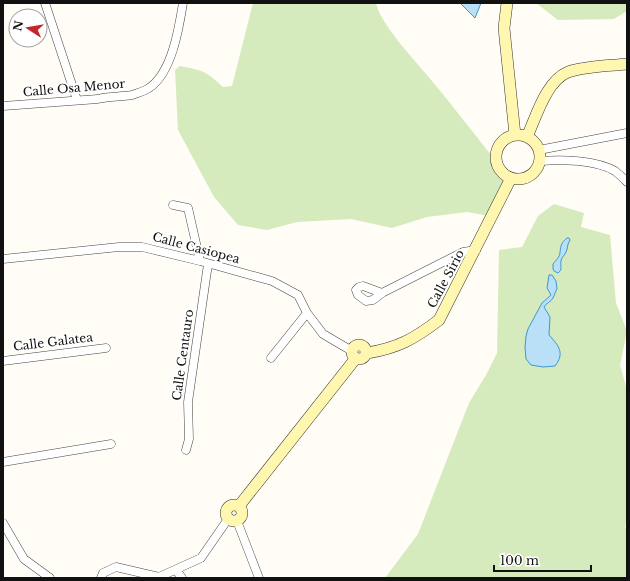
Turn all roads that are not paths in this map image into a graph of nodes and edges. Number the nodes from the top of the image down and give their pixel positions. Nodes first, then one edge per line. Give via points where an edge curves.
1 (45, 3) edge
2 (183, 3) edge
3 (507, 3) edge
4 (627, 64) edge
5 (77, 100) junction
6 (3, 106) edge
7 (627, 133) edge
8 (515, 135) junction
9 (527, 137) junction
10 (539, 150) junction
11 (540, 162) junction
12 (511, 178) junction
13 (627, 182) edge
14 (173, 205) dead end
15 (476, 250) junction
16 (3, 259) edge
17 (200, 261) junction
18 (208, 264) junction
19 (382, 293) dead end
20 (307, 312) junction
21 (106, 348) dead end
22 (354, 354) junction
23 (271, 358) dead end
24 (3, 361) edge
25 (111, 444) dead end
26 (186, 450) dead end
27 (3, 462) edge
28 (233, 520) junction
29 (3, 523) edge
30 (176, 570) junction
31 (50, 578) edge
32 (101, 578) edge
33 (159, 578) edge
34 (182, 578) edge
35 (258, 578) edge

1 - 5 street
2 - 5 street, Calle Osa Menor via 168,63 160,78 150,88 132,95
3 - 8 street via 504,28
4 - 9 street via 582,69 560,77 542,102
5 - 6 street, Calle Osa Menor
7 - 10 street
8 - 9 street
8 - 12 street via 501,144 496,159 504,174
9 - 10 street
10 - 11 street
11 - 12 street via 526,178
11 - 13 street via 587,161 614,171
12 - 15 street, Calle Sirio
14 - 17 street via 188,208
15 - 19 street via 462,252
15 - 22 street, Calle Sirio via 439,320 418,336 396,346 367,352 364,358 358,359
16 - 17 street, Calle Casiopea via 142,247
17 - 18 street, Calle Casiopea
18 - 20 street, Calle Casiopea via 272,281 298,295
18 - 26 street, Calle Centauro via 188,402 189,439
20 - 22 street, Calle Casiopea via 324,334
20 - 23 street
21 - 24 street, Calle Galatea
22 - 28 street via 239,506 242,516
25 - 27 street
28 - 30 street via 201,558
28 - 35 street
29 - 31 street via 24,559
30 - 33 street
30 - 34 street
32 - 33 street via 104,573 116,567

